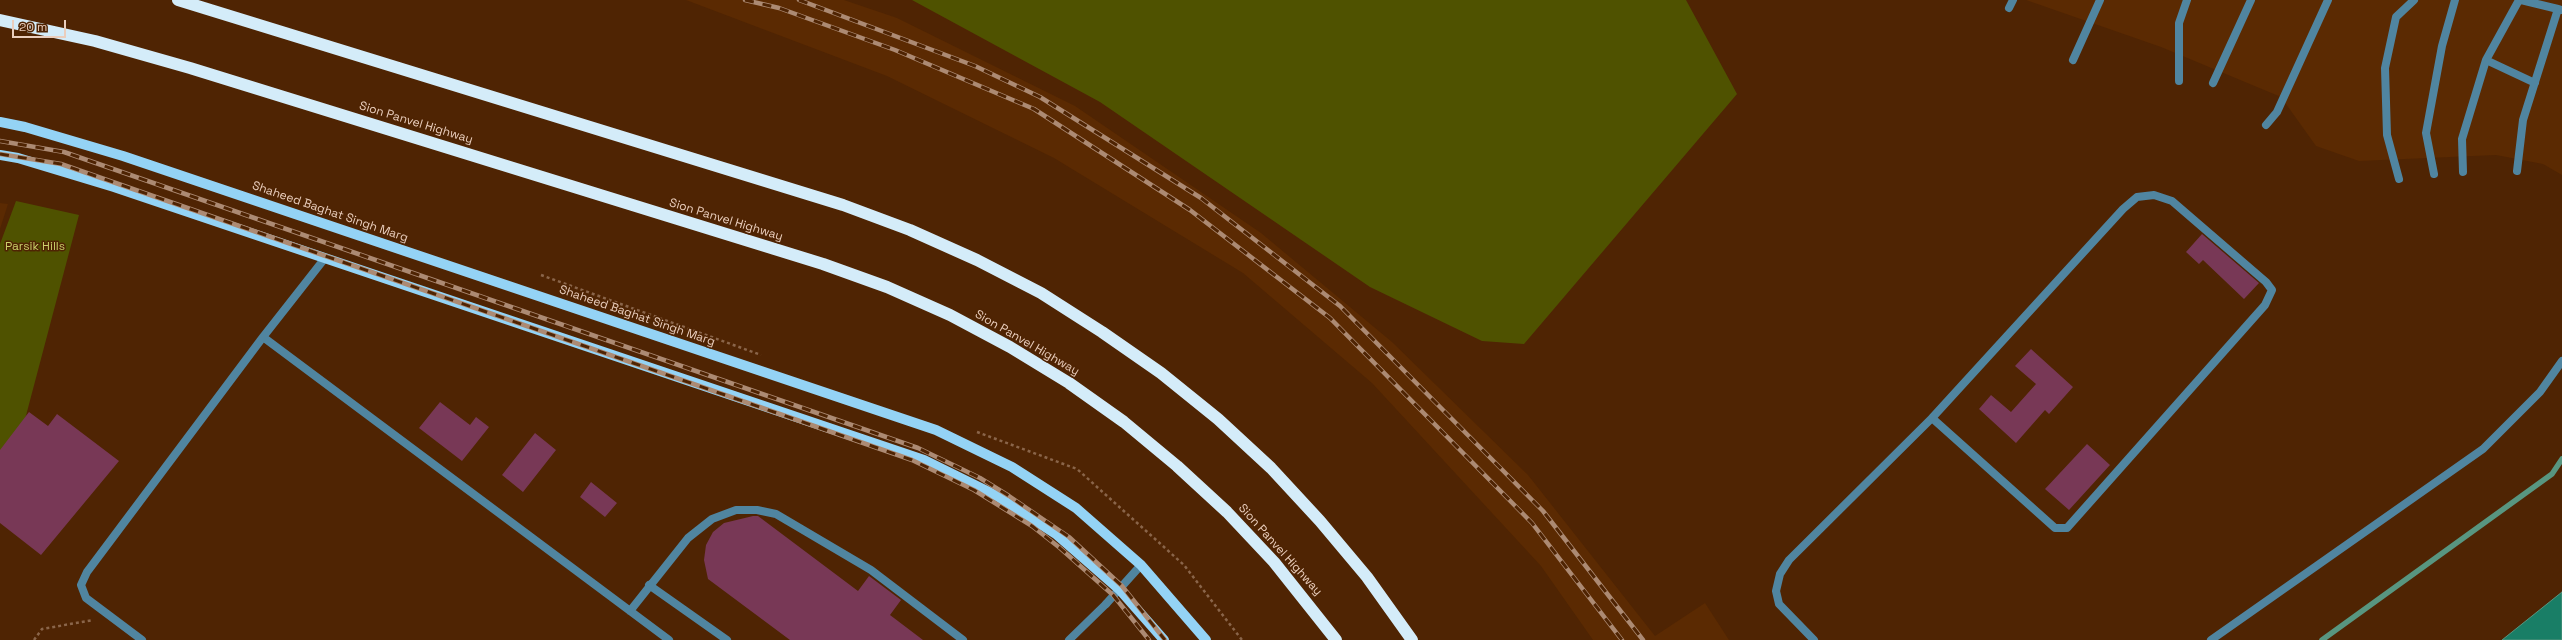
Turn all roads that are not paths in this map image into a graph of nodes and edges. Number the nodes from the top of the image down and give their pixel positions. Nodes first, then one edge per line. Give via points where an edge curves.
1 (178, 0) edge
2 (2013, 0) edge
3 (2100, 0) edge
4 (2187, 0) edge
5 (2251, 0) edge
6 (2328, 0) edge
7 (2414, 0) edge
8 (2455, 0) edge
9 (2520, 0) edge
10 (2009, 8) dead end
11 (2560, 10) edge
12 (0, 20) edge
13 (2074, 60) dead end
14 (2486, 60) junction
15 (2179, 81) dead end
16 (2213, 83) dead end
17 (2534, 83) junction
18 (0, 122) edge
19 (2266, 125) dead end
20 (0, 155) edge
21 (2517, 171) dead end
22 (2463, 172) dead end
23 (2434, 174) dead end
24 (2399, 179) dead end
25 (326, 258) junction
26 (263, 337) junction
27 (2562, 361) edge
28 (1932, 418) junction
29 (1141, 564) junction
30 (649, 585) junction
31 (1120, 590) junction
32 (630, 611) junction
33 (142, 640) edge
34 (669, 640) edge
35 (727, 640) edge
36 (963, 640) edge
37 (1069, 640) edge
38 (1164, 640) edge
39 (1206, 640) edge
40 (1336, 640) edge
41 (1412, 640) edge
42 (1814, 640) edge
43 (2211, 640) edge

1 - 41 highway via 843,205 910,230 977,260 1041,293 1161,373 1218,419 1271,468 1367,577
2 - 10 street
3 - 13 street
4 - 15 street via 2179,23
5 - 16 street
6 - 19 street via 2277,112
7 - 24 street via 2396,16 2385,68 2387,135
8 - 23 street via 2442,46 2426,133
9 - 11 street
9 - 14 street
11 - 17 street
12 - 40 highway, Sion Panvel Highway via 95,41 190,68 823,264 887,287 950,315 1010,347 1068,383 1124,422 1177,466 1227,512 1274,562
14 - 17 street
14 - 22 street via 2462,139
17 - 21 street via 2522,120
18 - 29 main road, Shaheed Baghat Singh Marg via 26,127 123,156 936,430 1012,467 1076,508
20 - 25 main road via 114,187
25 - 26 street
25 - 31 main road via 924,460 997,496 1056,534
26 - 32 street
26 - 33 street via 87,572 81,585 86,598
27 - 43 street via 2540,392 2483,449
28 - 28 street via 2055,528 2067,528 2265,305 2272,290 2172,201 2154,195 2137,197
28 - 42 street via 1789,560 1780,574 1776,591 1779,604
29 - 31 street
29 - 39 main road, Shaheed Baghat Singh Marg
30 - 32 street
30 - 35 street
30 - 36 street via 688,538 712,519 736,510 757,510 776,514 871,570
31 - 37 street
31 - 38 main road
32 - 34 street

